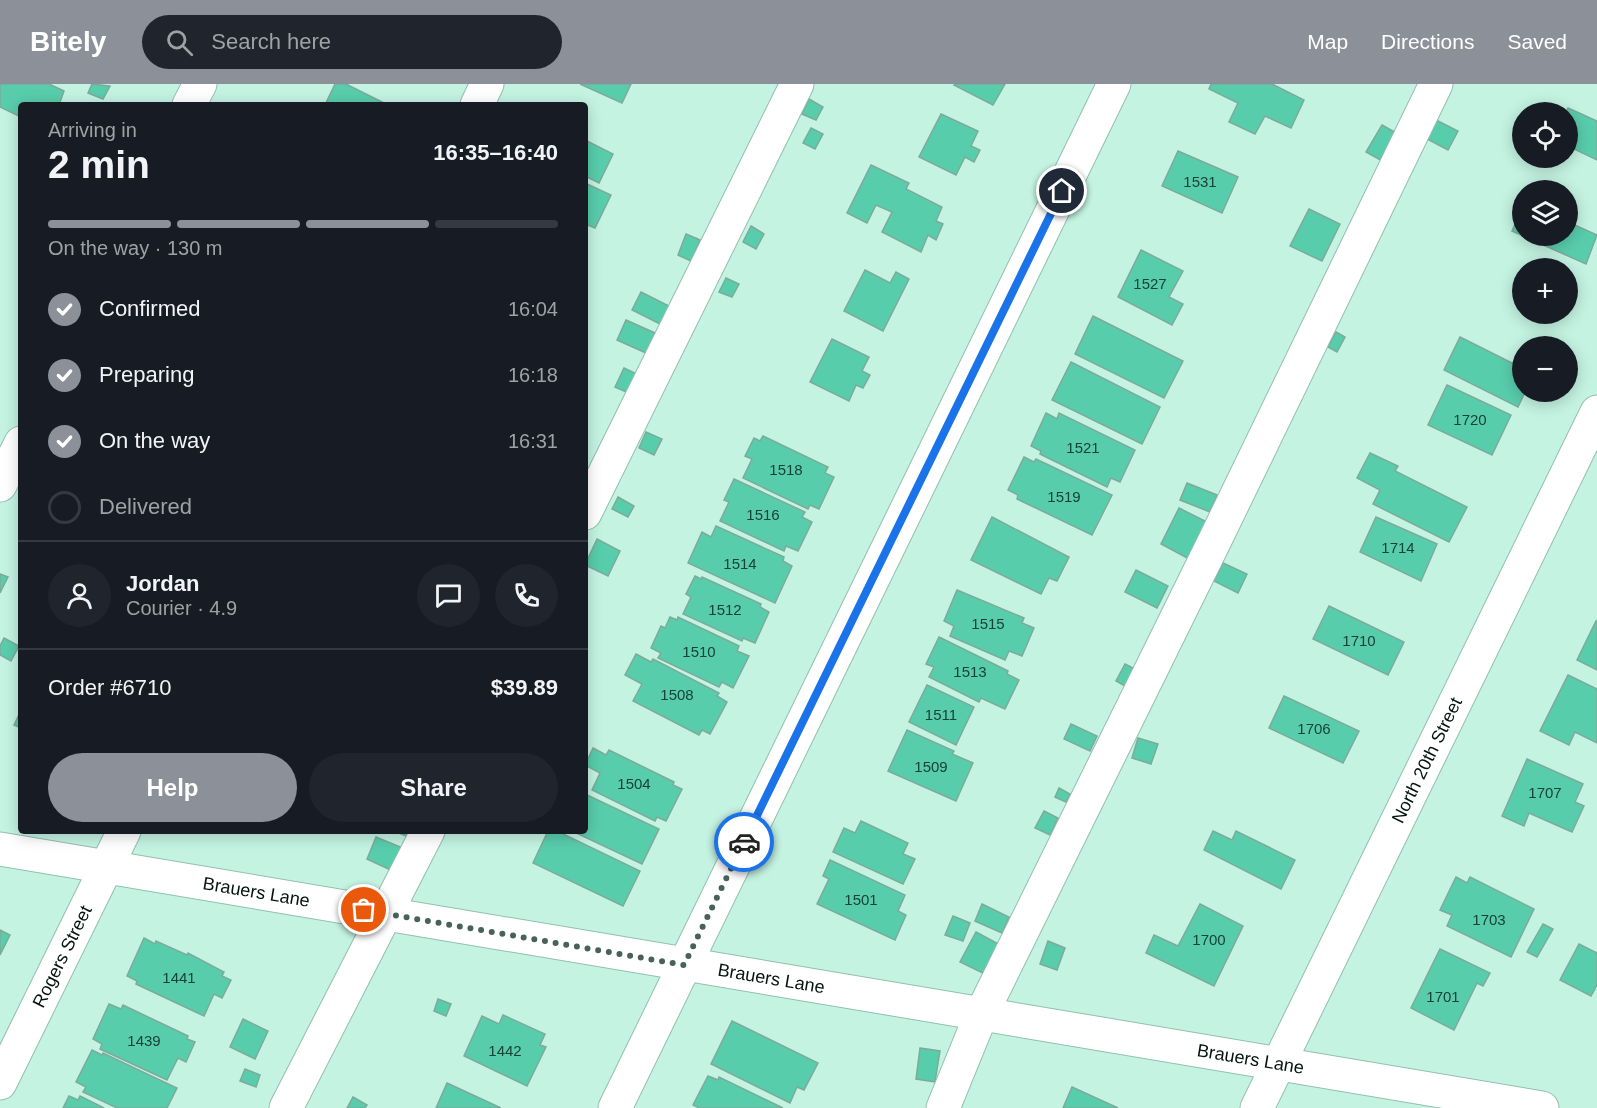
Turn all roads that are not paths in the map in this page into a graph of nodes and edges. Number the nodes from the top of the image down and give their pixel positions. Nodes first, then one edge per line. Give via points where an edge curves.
1 (200, 84) edge
2 (487, 84) edge
3 (797, 84) edge
4 (1114, 84) edge
5 (1436, 84) edge
6 (191, 102) edge
7 (478, 102) edge
8 (1597, 412) edge
9 (18, 449) edge
10 (0, 485) edge
11 (588, 507) edge
12 (122, 834) edge
13 (427, 834) edge
14 (0, 849) edge
15 (106, 867) junction
16 (388, 914) junction
17 (684, 965) junction
18 (981, 1014) junction
19 (1278, 1065) junction
20 (0, 1083) edge
21 (295, 1105) edge
22 (615, 1108) edge
23 (943, 1108) edge
24 (1257, 1108) edge
25 (1542, 1108) edge

1 - 6 street
2 - 7 street
3 - 11 street
4 - 17 street
5 - 18 street
8 - 19 street, North 20th Street
9 - 10 street
12 - 15 street, Rogers Street
13 - 16 street
14 - 15 street, Brauers Lane
15 - 16 street, Brauers Lane
15 - 20 street, Rogers Street
16 - 17 street, Brauers Lane
16 - 21 street
17 - 18 street, Brauers Lane
17 - 22 street
18 - 19 street, Brauers Lane
18 - 23 street
19 - 24 street, North 20th Street
19 - 25 street, Brauers Lane

